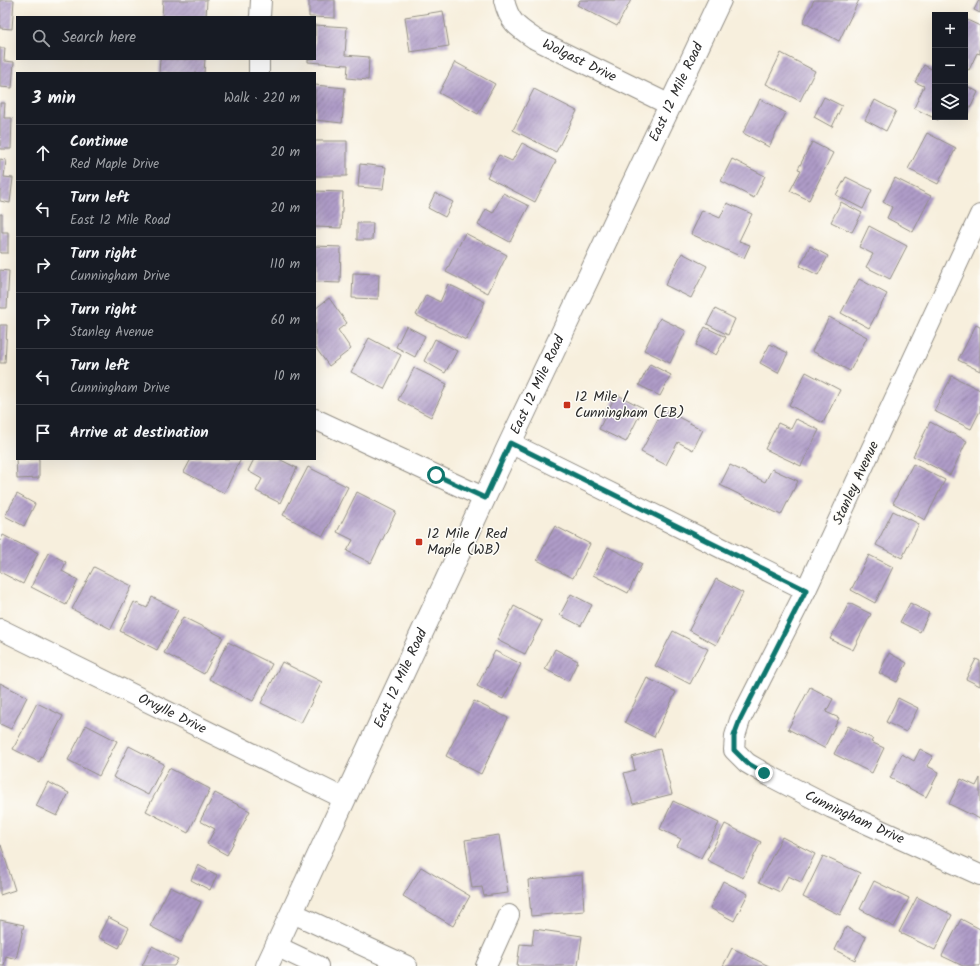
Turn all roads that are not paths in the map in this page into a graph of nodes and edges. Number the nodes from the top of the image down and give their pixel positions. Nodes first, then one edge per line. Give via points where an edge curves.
1 (261, 0) edge
2 (504, 0) edge
3 (720, 0) edge
4 (260, 16) edge
5 (259, 60) edge
6 (259, 72) edge
7 (670, 105) junction
8 (980, 215) edge
9 (316, 419) edge
10 (510, 443) junction
11 (485, 498) junction
12 (806, 590) junction
13 (0, 629) edge
14 (734, 750) joint
15 (345, 799) junction
16 (980, 875) edge
17 (292, 913) junction
18 (509, 915) dead end
19 (276, 946) junction
20 (267, 966) edge
21 (318, 966) edge
22 (407, 966) edge
23 (486, 966) edge

1 - 4 street
2 - 7 street, Wolgast Drive via 507,13 518,28 535,39
3 - 7 main road, East 12 Mile Road
5 - 6 street
7 - 10 main road, East 12 Mile Road
8 - 12 street, Stanley Avenue
9 - 11 street
10 - 11 main road, East 12 Mile Road
10 - 12 street
11 - 15 main road, East 12 Mile Road
12 - 14 street, Stanley Avenue via 740,720 734,736
13 - 15 street, Orvylle Drive
14 - 16 street, Cunningham Drive via 747,763 832,808
15 - 17 main road, East 12 Mile Road
17 - 19 main road, East 12 Mile Road
17 - 22 street
18 - 23 street
19 - 20 main road, East 12 Mile Road
19 - 21 street

